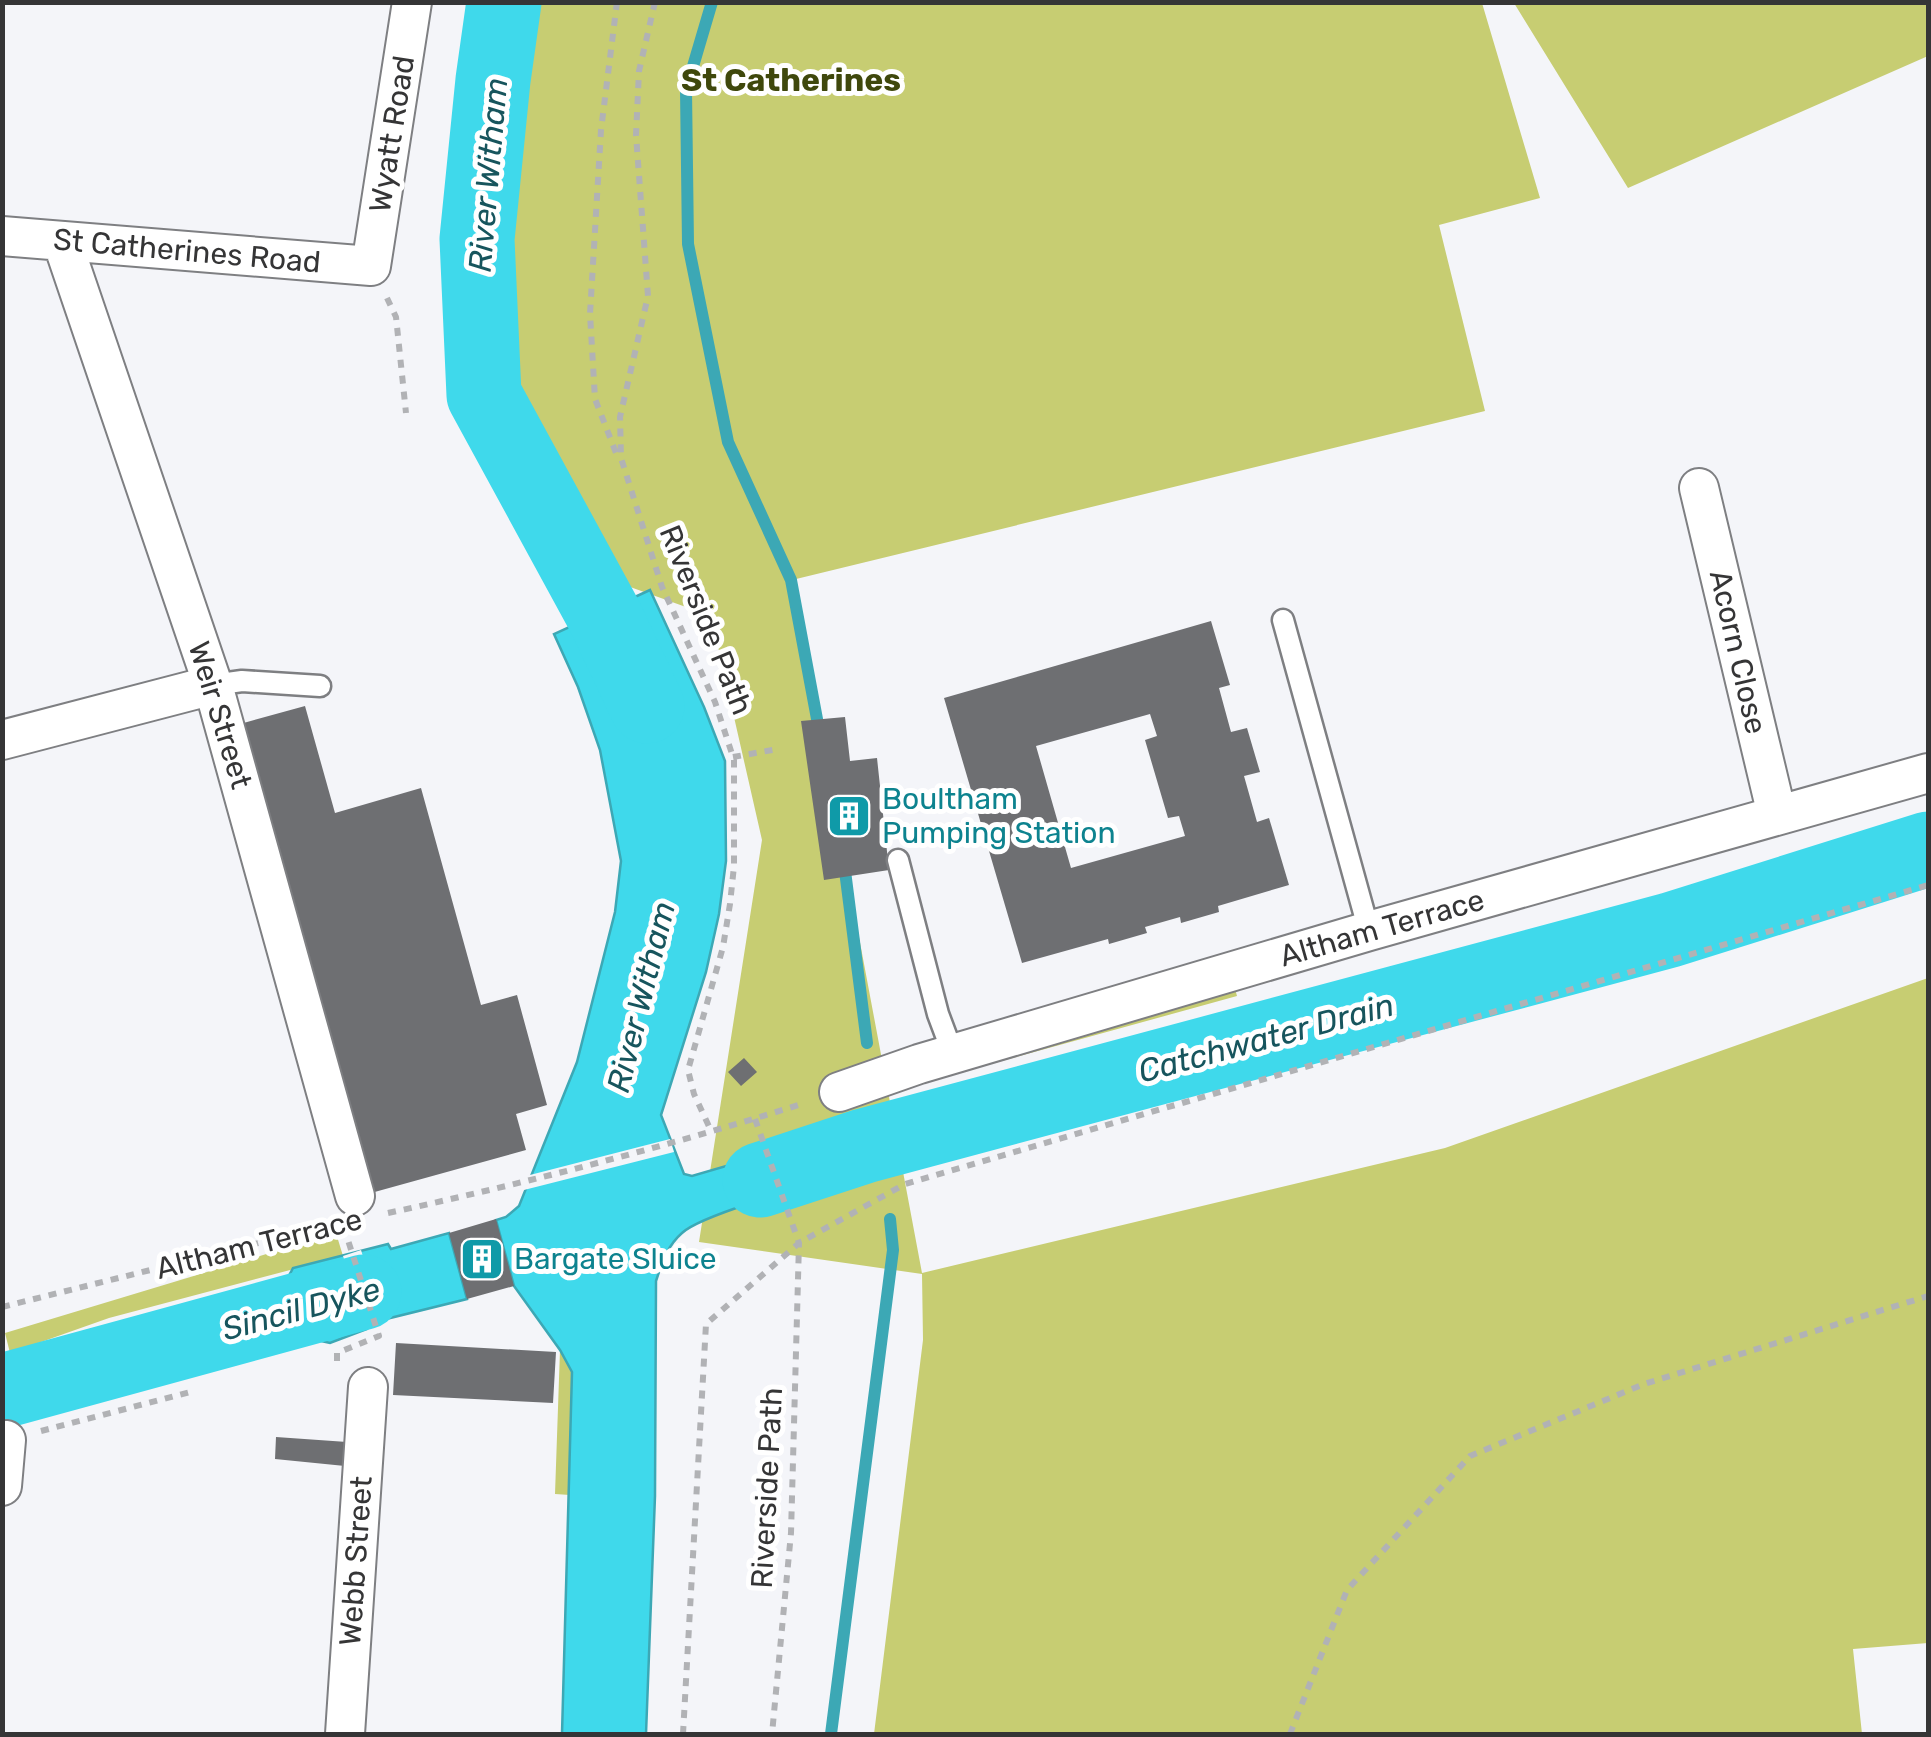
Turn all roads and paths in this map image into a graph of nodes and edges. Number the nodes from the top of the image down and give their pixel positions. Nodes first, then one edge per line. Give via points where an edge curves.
1 (412, 2) edge
2 (618, 2) edge
3 (656, 2) edge
4 (2, 236) edge
5 (62, 241) junction
6 (371, 266) junction
7 (406, 414) dead end
8 (626, 478) junction
9 (1700, 488) dead end
10 (1283, 620) dead end
11 (213, 685) junction
12 (320, 686) dead end
13 (2, 740) edge
14 (778, 749) dead end
15 (733, 757) junction
16 (1928, 773) edge
17 (1777, 815) junction
18 (898, 860) dead end
19 (1928, 886) edge
20 (1368, 931) junction
21 (954, 1054) junction
22 (839, 1092) joint
23 (755, 1118) junction
24 (712, 1133) junction
25 (359, 1211) junction
26 (798, 1244) junction
27 (352, 1253) dead end
28 (1928, 1296) edge
29 (2, 1307) edge
30 (338, 1353) dead end
31 (368, 1387) dead end
32 (194, 1391) dead end
33 (6, 1440) joint
34 (2, 1486) edge
35 (345, 1734) edge
36 (683, 1734) edge
37 (772, 1734) edge
38 (1290, 1734) edge

1 - 6 street, Wyatt Road
2 - 8 path via 601,130 591,374
3 - 8 path, Riverside Path via 639,71 636,136 648,296 620,417
4 - 5 street, St Catherines Road
5 - 6 street, St Catherines Road
5 - 11 street, Weir Street
6 - 7 path via 396,316
8 - 15 path, Riverside Path via 662,587
9 - 17 street, Acorn Close
10 - 20 lane
11 - 12 lane
11 - 13 street
11 - 25 street, Weir Street
14 - 15 path
15 - 24 path, Riverside Path via 730,904 688,1070
16 - 17 street, Altham Terrace
17 - 20 street, Altham Terrace
18 - 21 lane
19 - 26 path via 905,1184
20 - 21 street, Altham Terrace
21 - 22 street, Altham Terrace
22 - 23 path, Altham Terrace
23 - 24 path, Altham Terrace
23 - 26 path
24 - 25 path, Altham Terrace via 516,1186
25 - 29 path, Altham Terrace
26 - 36 path via 706,1324
26 - 37 path, Riverside Path via 791,1533
27 - 30 path via 379,1336
28 - 38 path via 1644,1384 1470,1456 1347,1590
31 - 35 street, Webb Street
32 - 33 path
33 - 34 street

